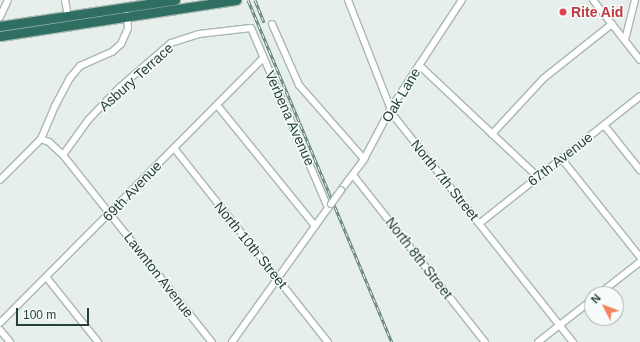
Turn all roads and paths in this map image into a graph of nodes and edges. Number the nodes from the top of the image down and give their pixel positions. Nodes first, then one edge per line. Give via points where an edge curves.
1 (8, 0) edge
2 (65, 0) edge
3 (175, 0) edge
4 (236, 0) edge
5 (348, 0) edge
6 (462, 0) edge
7 (593, 0) edge
8 (635, 0) edge
9 (127, 13) junction
10 (0, 17) edge
11 (68, 17) junction
12 (272, 24) dead end
13 (612, 24) junction
14 (0, 26) edge
15 (251, 28) joint
16 (0, 36) edge
17 (625, 40) junction
18 (263, 58) junction
19 (640, 60) edge
20 (419, 65) junction
21 (640, 96) edge
22 (217, 105) junction
23 (391, 108) junction
24 (604, 125) junction
25 (492, 134) junction
26 (41, 139) junction
27 (174, 148) junction
28 (63, 155) junction
29 (561, 158) junction
30 (364, 159) junction
31 (640, 170) edge
32 (353, 174) junction
33 (538, 176) junction
34 (0, 180) edge
35 (330, 206) junction
36 (110, 213) junction
37 (480, 223) junction
38 (315, 226) junction
39 (640, 257) edge
40 (640, 262) edge
41 (47, 278) junction
42 (277, 278) junction
43 (609, 286) edge
44 (584, 306) edge
45 (0, 323) edge
46 (560, 325) junction
47 (0, 330) edge
48 (10, 342) edge
49 (98, 342) edge
50 (212, 342) edge
51 (232, 342) edge
52 (328, 342) edge
53 (485, 342) edge
54 (538, 342) edge
55 (573, 342) edge

1 - 10 street
2 - 11 street
3 - 9 highway
4 - 9 highway
5 - 23 street, North 7th Street
6 - 20 street, Oak Lane
7 - 13 street
8 - 17 street
9 - 11 highway
9 - 16 highway
9 - 26 street via 128,31 121,44 112,52 89,60 70,78 54,106
11 - 14 highway
12 - 30 street via 299,85
13 - 17 street
13 - 25 street via 544,78
15 - 18 street, Verbena Avenue
15 - 28 street, Asbury Terrace via 199,34 171,43 119,88 89,119
17 - 19 street
18 - 22 street, 69th Avenue
18 - 35 street, Verbena Avenue
20 - 23 street, Oak Lane
20 - 25 street
21 - 24 street, 67th Avenue
22 - 27 street, 69th Avenue
22 - 38 street
23 - 30 street, Oak Lane
23 - 37 street, North 7th Street via 393,115
24 - 29 street, 67th Avenue
24 - 31 street
25 - 33 street
26 - 28 street, Lawnton Avenue via 49,142
26 - 34 street
27 - 36 street, 69th Avenue
27 - 42 street, North 10th Street
28 - 36 street, Lawnton Avenue
29 - 33 street, 67th Avenue
29 - 39 street
30 - 32 street, Oak Lane
32 - 35 street, Oak Lane, bridge
32 - 53 street, North 8th Street
33 - 37 street, 67th Avenue
35 - 38 street
36 - 41 street, 69th Avenue
36 - 50 street, Lawnton Avenue
37 - 46 street, North 7th Street
38 - 42 street
40 - 43 street
41 - 45 street, 69th Avenue
41 - 49 street
42 - 51 street
42 - 52 street, North 10th Street
44 - 46 street
46 - 54 street
46 - 55 street, North 7th Street
47 - 48 street

